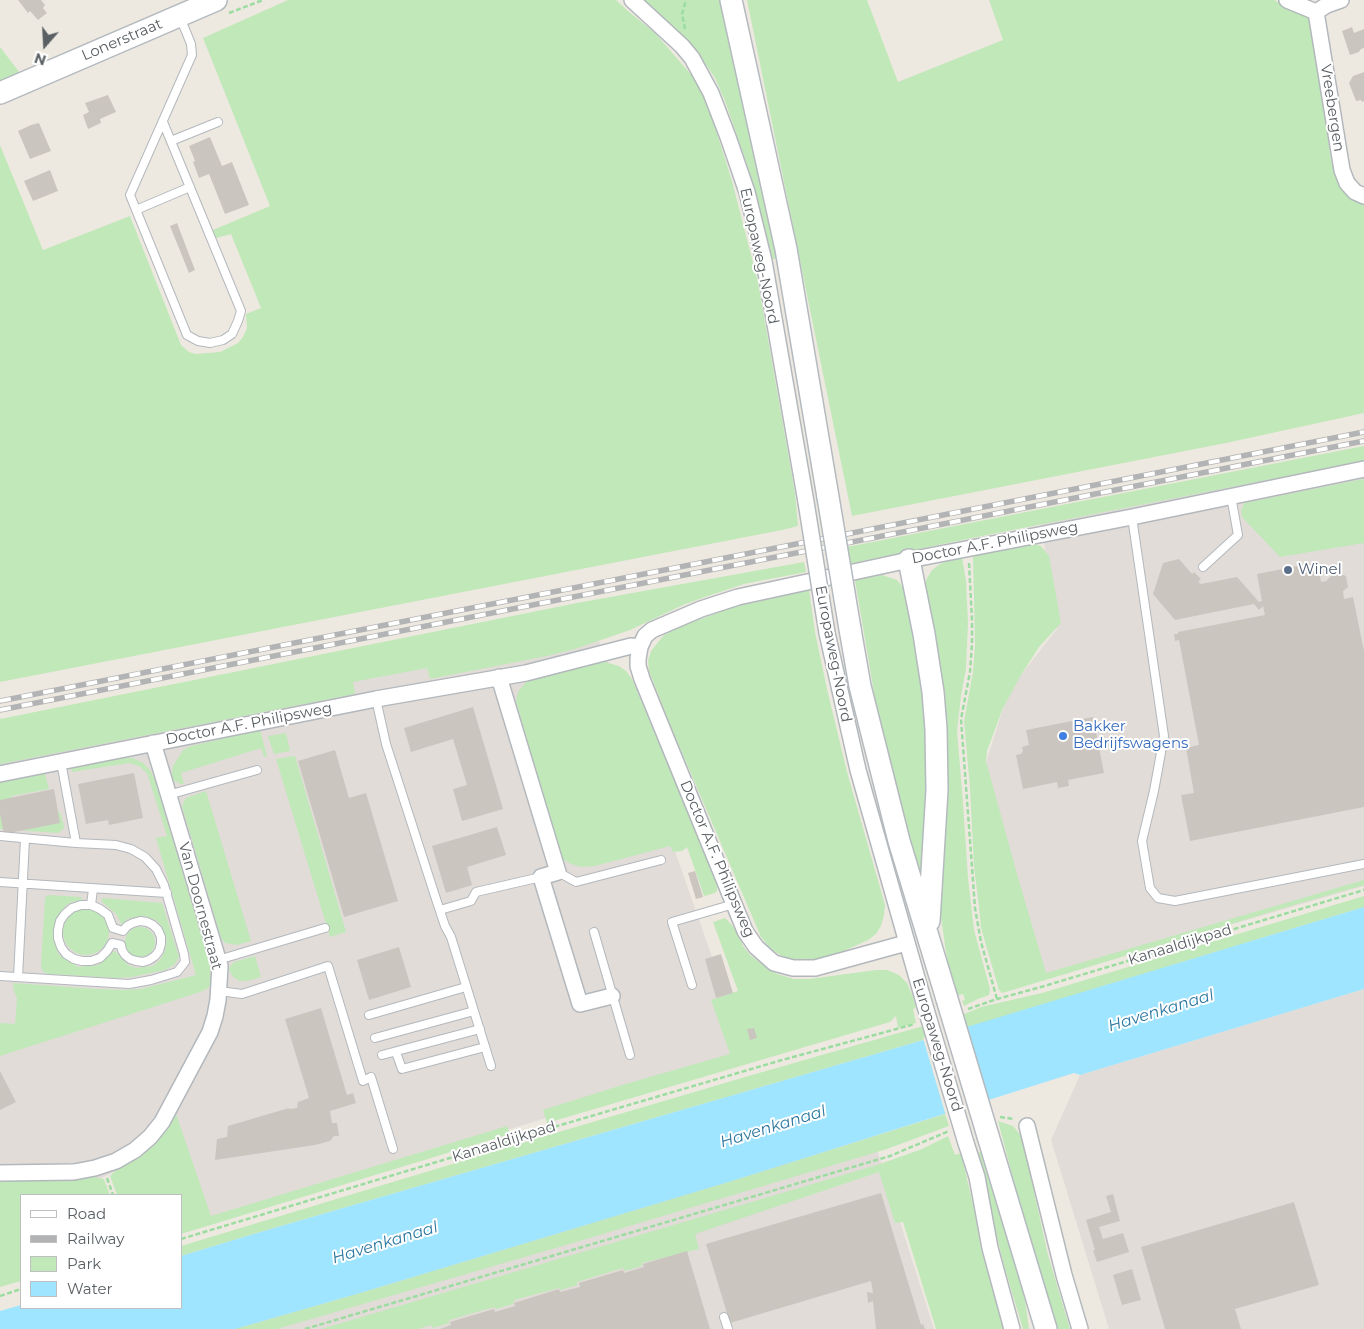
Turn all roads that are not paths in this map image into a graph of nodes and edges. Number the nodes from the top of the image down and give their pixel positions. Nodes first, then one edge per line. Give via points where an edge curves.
1 (216, 0) edge
2 (632, 0) edge
3 (731, 0) edge
4 (1287, 0) edge
5 (1341, 0) edge
6 (1316, 12) junction
7 (180, 16) junction
8 (0, 93) edge
9 (163, 122) junction
10 (218, 122) dead end
11 (171, 142) junction
12 (190, 187) junction
13 (1364, 196) edge
14 (136, 210) junction
15 (1364, 469) edge
16 (1230, 496) junction
17 (1132, 517) junction
18 (909, 560) junction
19 (1203, 568) dead end
20 (640, 647) junction
21 (499, 677) junction
22 (376, 699) junction
23 (153, 743) junction
24 (60, 762) junction
25 (257, 770) dead end
26 (0, 774) edge
27 (168, 795) junction
28 (0, 836) edge
29 (25, 839) junction
30 (76, 844) junction
31 (661, 860) dead end
32 (1364, 864) edge
33 (558, 872) junction
34 (541, 877) junction
35 (0, 882) edge
36 (22, 884) junction
37 (93, 889) junction
38 (167, 893) junction
39 (734, 904) junction
40 (91, 906) junction
41 (440, 910) junction
42 (113, 928) junction
43 (325, 928) dead end
44 (123, 931) junction
45 (594, 932) dead end
46 (928, 936) junction
47 (906, 942) junction
48 (112, 943) junction
49 (121, 945) junction
50 (218, 960) junction
51 (0, 976) edge
52 (18, 977) junction
53 (692, 984) dead end
54 (466, 987) junction
55 (219, 991) junction
56 (612, 996) junction
57 (474, 1011) junction
58 (369, 1015) dead end
59 (480, 1029) junction
60 (376, 1038) dead end
61 (485, 1046) junction
62 (396, 1052) junction
63 (382, 1055) dead end
64 (630, 1055) dead end
65 (491, 1066) dead end
66 (1027, 1126) dead end
67 (393, 1149) dead end
68 (0, 1173) edge
69 (724, 1317) dead end
70 (728, 1329) edge
71 (1012, 1329) edge
72 (1046, 1329) edge
73 (1080, 1329) edge

1 - 7 main road, Lonerstraat
2 - 47 street, Europaweg-Noord, bridge via 692,58 712,93 747,192 764,261 827,633 858,770
3 - 46 main road, Europaweg-Noord, bridge via 786,249 860,686 899,841
4 - 6 street
5 - 6 street
6 - 13 street, Vreebergen via 1342,170 1347,183
7 - 8 main road, Lonerstraat
7 - 9 lane via 192,55
9 - 11 lane
9 - 14 lane via 130,195
10 - 11 lane
11 - 12 lane
12 - 14 lane
12 - 14 lane via 241,311 232,334 223,340 210,343 187,335
15 - 16 street, Doctor A.F. Philipsweg
16 - 17 street, Doctor A.F. Philipsweg
16 - 19 lane via 1238,535
17 - 18 street, Doctor A.F. Philipsweg
17 - 32 lane via 1164,736 1142,841 1150,888 1158,898 1176,901
18 - 20 street, Doctor A.F. Philipsweg via 738,597 652,630
18 - 46 main road via 924,634 936,730 937,790
20 - 21 street, Doctor A.F. Philipsweg via 631,646 526,674
20 - 39 street, Doctor A.F. Philipsweg via 638,666 642,679
21 - 22 street, Doctor A.F. Philipsweg
21 - 33 street
22 - 23 street, Doctor A.F. Philipsweg
22 - 41 lane via 386,744
23 - 24 street, Doctor A.F. Philipsweg
23 - 27 street, Van Doornestraat
24 - 26 street, Doctor A.F. Philipsweg
24 - 30 lane
25 - 27 lane
27 - 50 street, Van Doornestraat
28 - 29 lane
29 - 30 lane
29 - 36 lane
30 - 38 lane via 116,845 138,852 161,876
31 - 33 lane via 576,882
33 - 34 street
34 - 41 lane via 476,892 471,901
34 - 56 street via 580,1004
35 - 36 lane
36 - 37 lane
36 - 52 lane
37 - 38 lane
37 - 40 lane
38 - 52 lane via 184,954 184,962 177,972 138,984
39 - 47 street, Doctor A.F. Philipsweg via 756,947 774,963 793,968 815,968
39 - 53 lane via 672,922
40 - 42 lane via 108,915
40 - 48 lane via 81,905 65,914 58,930 61,947 74,959 91,961 100,958
41 - 54 lane
42 - 44 lane
42 - 48 lane
43 - 50 lane
44 - 49 lane
44 - 49 lane via 133,923 147,922 158,930 161,944 155,956 143,962 130,959
45 - 56 lane
46 - 72 main road, Europaweg-Noord, bridge
47 - 71 street, Europaweg-Noord, bridge via 977,1177 990,1248
48 - 49 lane
50 - 55 street, Van Doornestraat
51 - 52 lane
54 - 57 lane
54 - 58 lane
55 - 67 lane via 242,994 328,966 363,1080 372,1077
55 - 68 street, Van Doornestraat via 210,1032 162,1122 135,1150 116,1161 74,1172
56 - 64 lane
57 - 59 lane
57 - 60 lane
59 - 61 lane
59 - 62 lane
61 - 62 lane via 402,1069
61 - 65 lane
62 - 63 lane
66 - 73 street
69 - 70 lane

